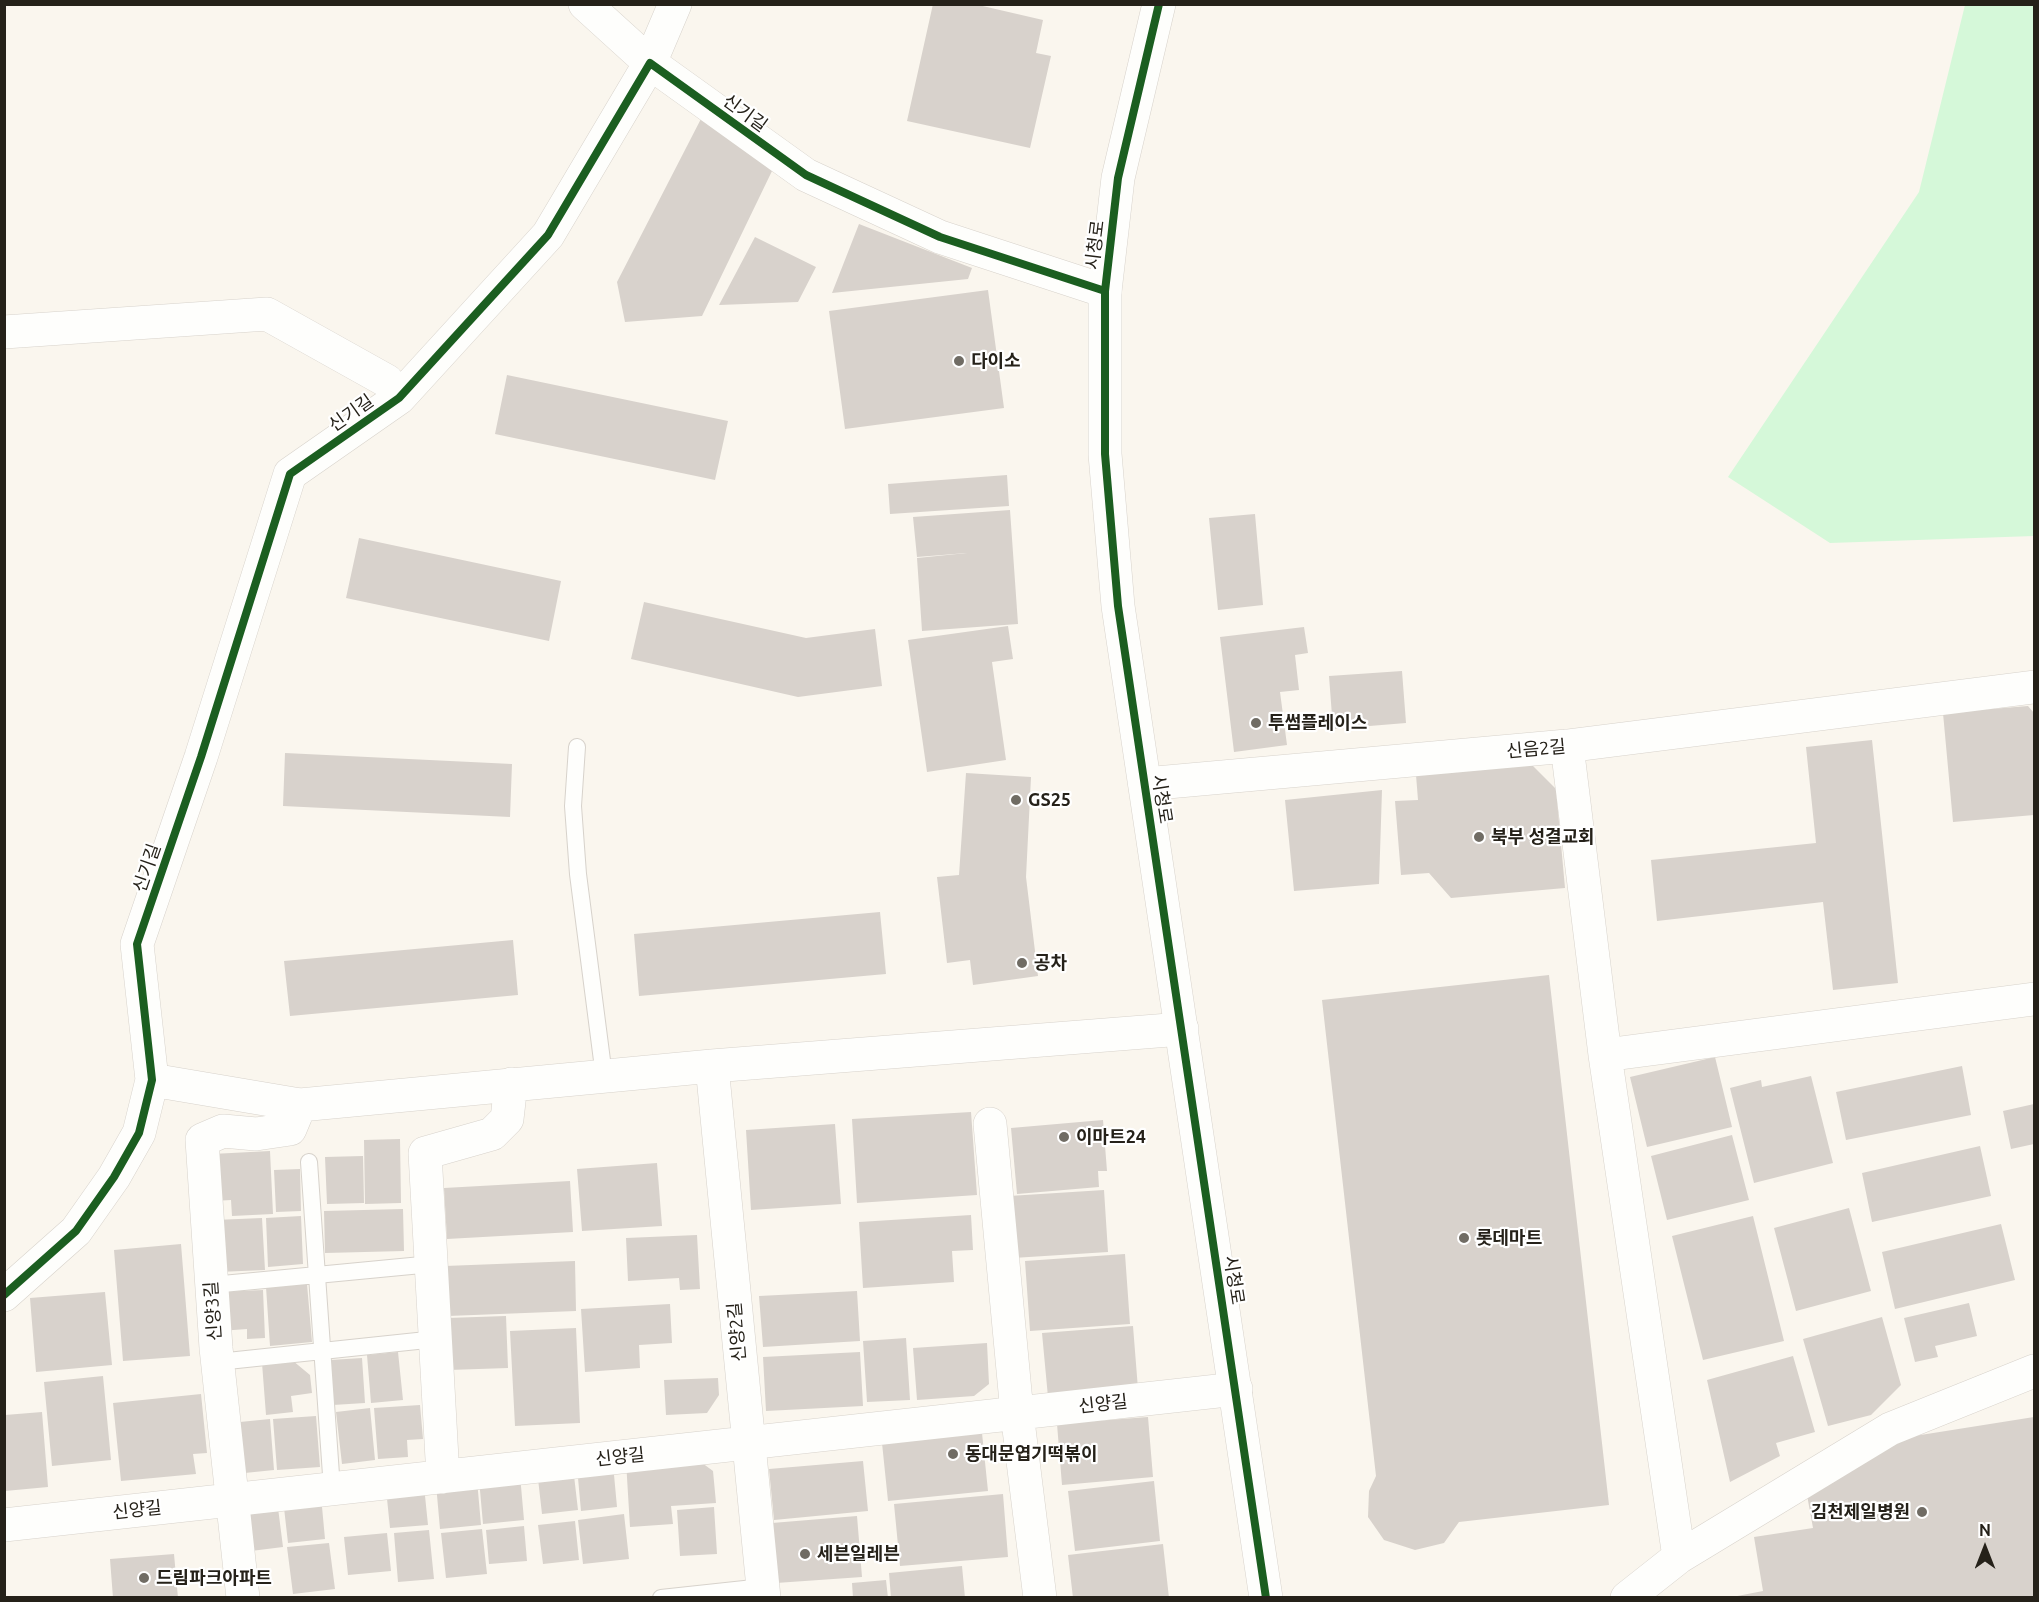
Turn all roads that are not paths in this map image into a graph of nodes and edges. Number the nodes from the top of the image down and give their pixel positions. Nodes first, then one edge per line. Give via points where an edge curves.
1 (585, 4) edge
2 (675, 4) edge
3 (1159, 4) edge
4 (650, 63) junction
5 (1105, 291) junction
6 (4, 332) edge
7 (399, 398) junction
8 (2034, 687) edge
9 (1567, 746) junction
10 (577, 747) dead end
11 (1145, 784) junction
12 (2034, 999) edge
13 (1182, 1029) junction
14 (1605, 1054) junction
15 (712, 1066) junction
16 (604, 1076) junction
17 (152, 1080) junction
18 (511, 1084) junction
19 (300, 1105) junction
20 (990, 1124) dead end
21 (309, 1162) dead end
22 (432, 1264) junction
23 (317, 1275) junction
24 (212, 1285) junction
25 (4, 1295) edge
26 (436, 1339) junction
27 (322, 1351) junction
28 (218, 1362) junction
29 (2034, 1371) edge
30 (1236, 1389) junction
31 (1017, 1413) junction
32 (748, 1443) junction
33 (443, 1477) junction
34 (332, 1489) junction
35 (231, 1500) junction
36 (4, 1525) edge
37 (1679, 1557) junction
38 (764, 1592) edge
39 (243, 1598) edge
40 (661, 1598) edge
41 (1040, 1598) edge
42 (1266, 1598) edge
43 (1627, 1598) edge

1 - 4 street
2 - 4 street
3 - 5 street, 시청로 via 1118,178
4 - 5 street, 신기길 via 806,175 940,237
4 - 7 street, 신기길 via 548,235
5 - 11 street, 시청로 via 1105,454 1118,606
6 - 7 street via 267,314 387,381
7 - 17 street, 신기길 via 290,474 137,944
8 - 9 street, 신음2길
9 - 11 street, 신음2길
9 - 14 street
10 - 16 lane via 573,806 578,874
11 - 13 street, 시청로
12 - 14 street
13 - 15 street
13 - 30 street, 시청로
14 - 37 street
15 - 16 street
15 - 32 street, 신양2길
16 - 18 street
17 - 19 street
17 - 25 street, 신기길 via 139,1133 114,1177 76,1231
18 - 19 street
18 - 22 street via 507,1119 492,1134 425,1153
19 - 24 street, 신양3길 via 290,1129 256,1134 222,1131 202,1140
20 - 31 street
21 - 23 lane
22 - 23 lane
22 - 26 street
23 - 24 lane
23 - 27 lane
24 - 28 street, 신양3길
26 - 27 lane
26 - 33 street
27 - 28 lane
27 - 34 lane
28 - 35 street, 신양3길
29 - 37 street via 1890,1429
30 - 31 street, 신양길
30 - 42 street, 시청로
31 - 32 street, 신양길
31 - 41 street
32 - 33 street, 신양길
32 - 38 street, 신양2길
33 - 34 street, 신양길
34 - 35 street, 신양길
35 - 36 street, 신양길
35 - 39 street, 신양3길
37 - 43 street
38 - 40 lane

